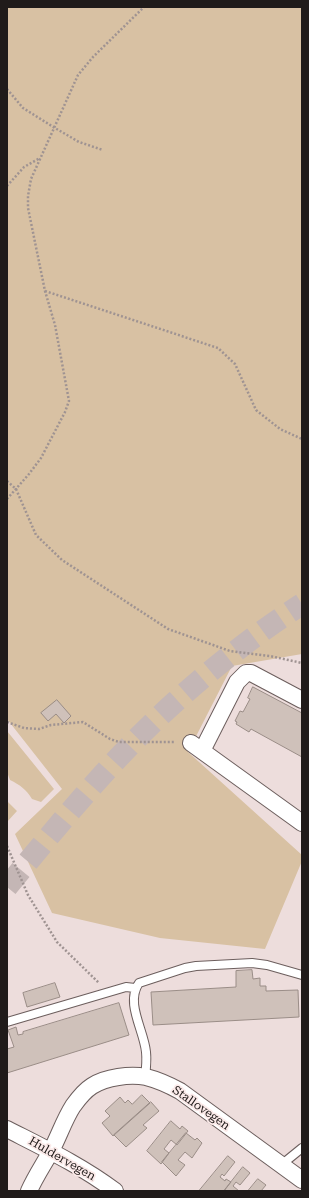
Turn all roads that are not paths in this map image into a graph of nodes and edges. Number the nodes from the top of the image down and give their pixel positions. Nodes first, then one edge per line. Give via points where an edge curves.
1 (302, 700) edge
2 (302, 824) edge
3 (302, 975) edge
4 (136, 988) junction
5 (7, 1022) edge
6 (145, 1077) junction
7 (7, 1129) edge
8 (302, 1148) edge
9 (51, 1151) junction
10 (282, 1166) junction
11 (302, 1180) edge
12 (29, 1191) edge
13 (115, 1191) edge

1 - 2 street via 251,673 246,673 237,682 196,747
3 - 4 lane via 252,963 196,966 139,983
4 - 5 lane via 126,987
4 - 6 lane via 133,999 146,1051
6 - 9 street, Stallovegen via 117,1078 92,1086 73,1107
6 - 10 street, Stallovegen via 180,1091
7 - 9 street, Huldervegen
8 - 10 lane
9 - 12 street, Stallovegen
9 - 13 street, Huldervegen
10 - 11 street, Stallovegen

